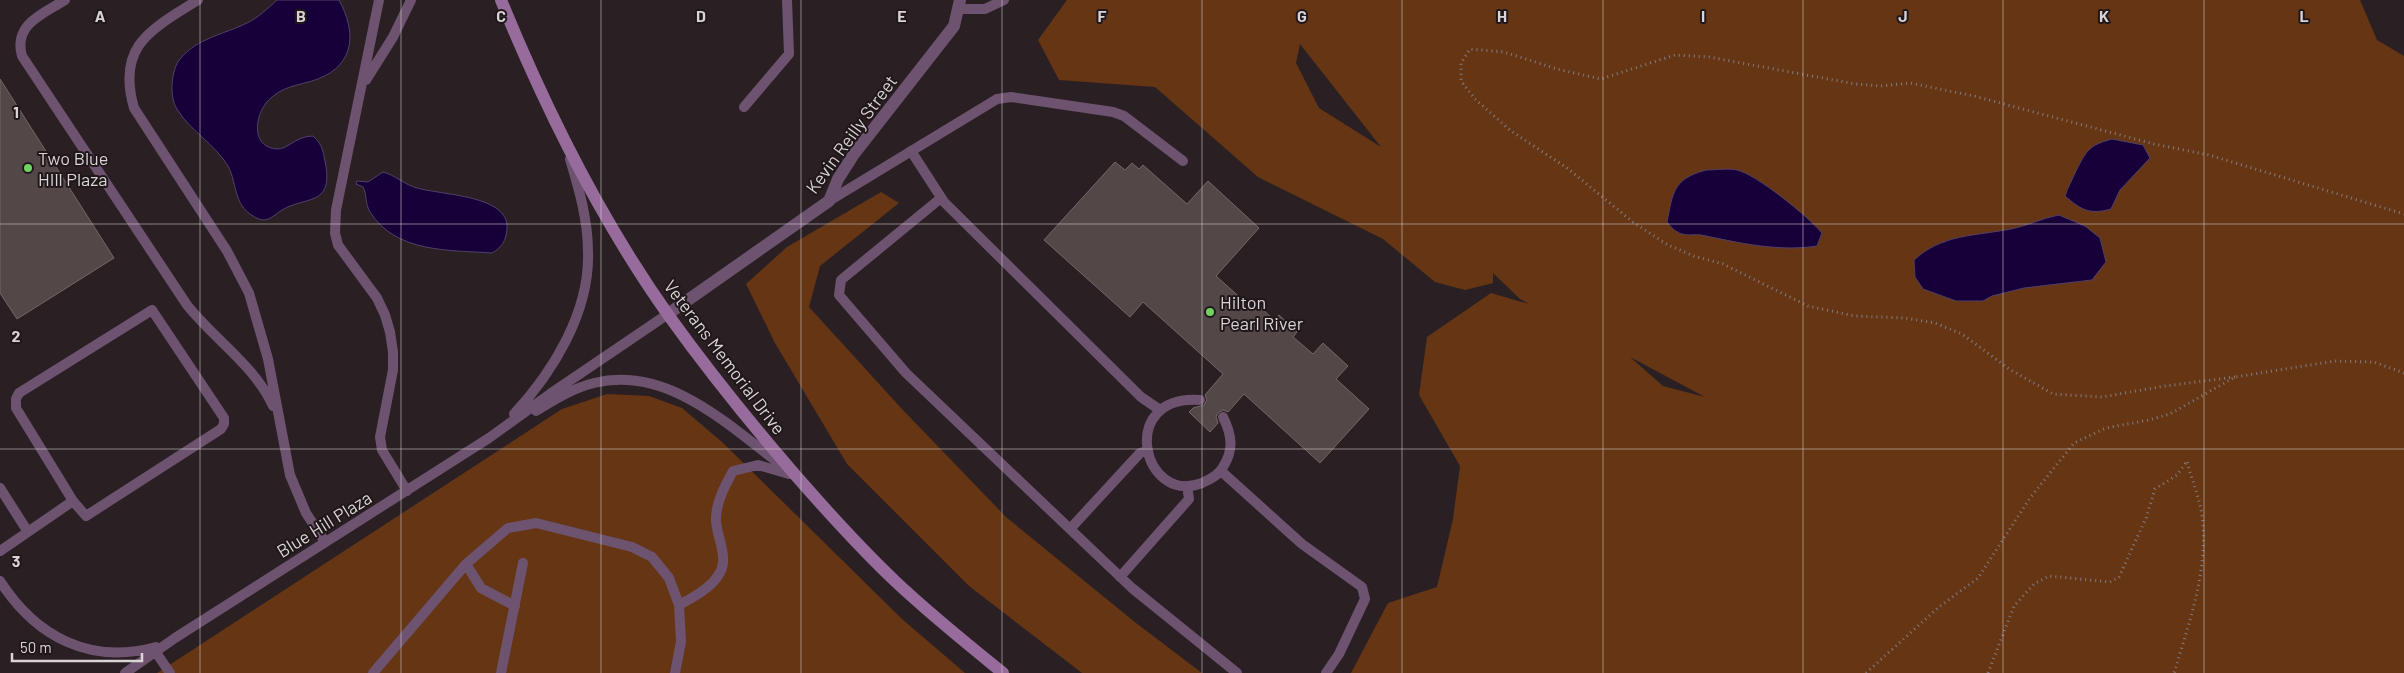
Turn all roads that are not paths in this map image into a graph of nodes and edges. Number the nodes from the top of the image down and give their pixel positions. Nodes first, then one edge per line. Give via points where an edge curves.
1 (66, 0) edge
2 (198, 0) edge
3 (379, 0) edge
4 (411, 0) edge
5 (501, 0) edge
6 (787, 0) edge
7 (1004, 0) edge
8 (959, 4) edge
9 (359, 97) junction
10 (744, 108) dead end
11 (561, 132) junction
12 (911, 152) junction
13 (1183, 161) dead end
14 (941, 198) junction
15 (829, 201) junction
16 (668, 314) junction
17 (1200, 400) dead end
18 (1160, 410) junction
19 (1223, 417) dead end
20 (281, 428) junction
21 (489, 438) junction
22 (1147, 451) junction
23 (1221, 470) junction
24 (797, 477) junction
25 (1187, 486) junction
26 (0, 488) edge
27 (407, 491) junction
28 (73, 501) junction
29 (1070, 529) junction
30 (28, 532) junction
31 (325, 542) junction
32 (0, 551) edge
33 (523, 563) dead end
34 (466, 564) junction
35 (1120, 577) junction
36 (0, 582) edge
37 (680, 605) junction
38 (515, 606) junction
39 (175, 638) junction
40 (155, 651) junction
41 (132, 671) edge
42 (170, 673) edge
43 (373, 673) edge
44 (501, 673) edge
45 (675, 673) edge
46 (1003, 673) edge
47 (1237, 673) edge
48 (1326, 673) edge

1 - 20 lane via 25,27 19,46 22,56 187,305 261,384
2 - 20 lane via 160,24 139,46 130,66 130,91 134,108 227,251 249,294 263,336
3 - 9 lane
4 - 9 lane
5 - 11 street, Veterans Memorial Drive
6 - 10 lane via 789,54
7 - 8 lane via 985,9
8 - 15 street, Kevin Reilly Street via 954,26 854,154
9 - 27 lane via 336,210 335,233 344,256 377,298 385,314 394,352 380,437 382,450
11 - 16 street, Veterans Memorial Drive via 610,222
11 - 21 lane, Blue Hill Plaza via 587,230 583,294 569,332 548,370 522,405
12 - 13 lane via 997,99 1011,98 1124,116
12 - 14 lane
12 - 15 lane
14 - 18 lane via 1141,397
14 - 29 lane via 841,280 839,295 906,373
15 - 16 street, Kevin Reilly Street
16 - 21 lane, Blue Hill Plaza
16 - 24 street, Veterans Memorial Drive via 732,400
17 - 18 lane via 1186,399
18 - 22 lane via 1146,434
19 - 23 lane via 1230,430 1232,444 1229,458
20 - 31 lane via 297,496
21 - 24 lane, Blue Hill Plaza via 574,390 593,383 630,380 665,387 697,404
21 - 27 lane, Blue Hill Plaza
22 - 25 lane via 1158,473
22 - 29 lane via 1140,453
23 - 25 lane via 1210,479
23 - 48 lane via 1302,544 1362,587 1365,599 1339,654
24 - 37 lane via 758,465 733,471 718,501 716,520 723,563 717,576 698,595
24 - 46 street, Veterans Memorial Drive via 896,582
25 - 35 lane via 1189,499
26 - 30 lane
27 - 31 lane, Blue Hill Plaza
28 - 28 lane via 16,408 16,399 19,393 152,310 224,418 224,424 86,516
28 - 30 lane
29 - 35 lane
30 - 32 lane
31 - 39 lane, Blue Hill Plaza
33 - 38 lane
34 - 37 lane via 508,528 536,523 632,547 652,557 669,578
34 - 38 lane via 481,588
34 - 43 lane
35 - 47 lane
36 - 39 lane, Blue Hill Plaza via 34,623 73,644 95,650 126,652 156,647
37 - 45 lane via 682,642
38 - 44 lane
39 - 40 lane, Blue Hill Plaza
40 - 41 lane, Blue Hill Plaza
40 - 42 lane

